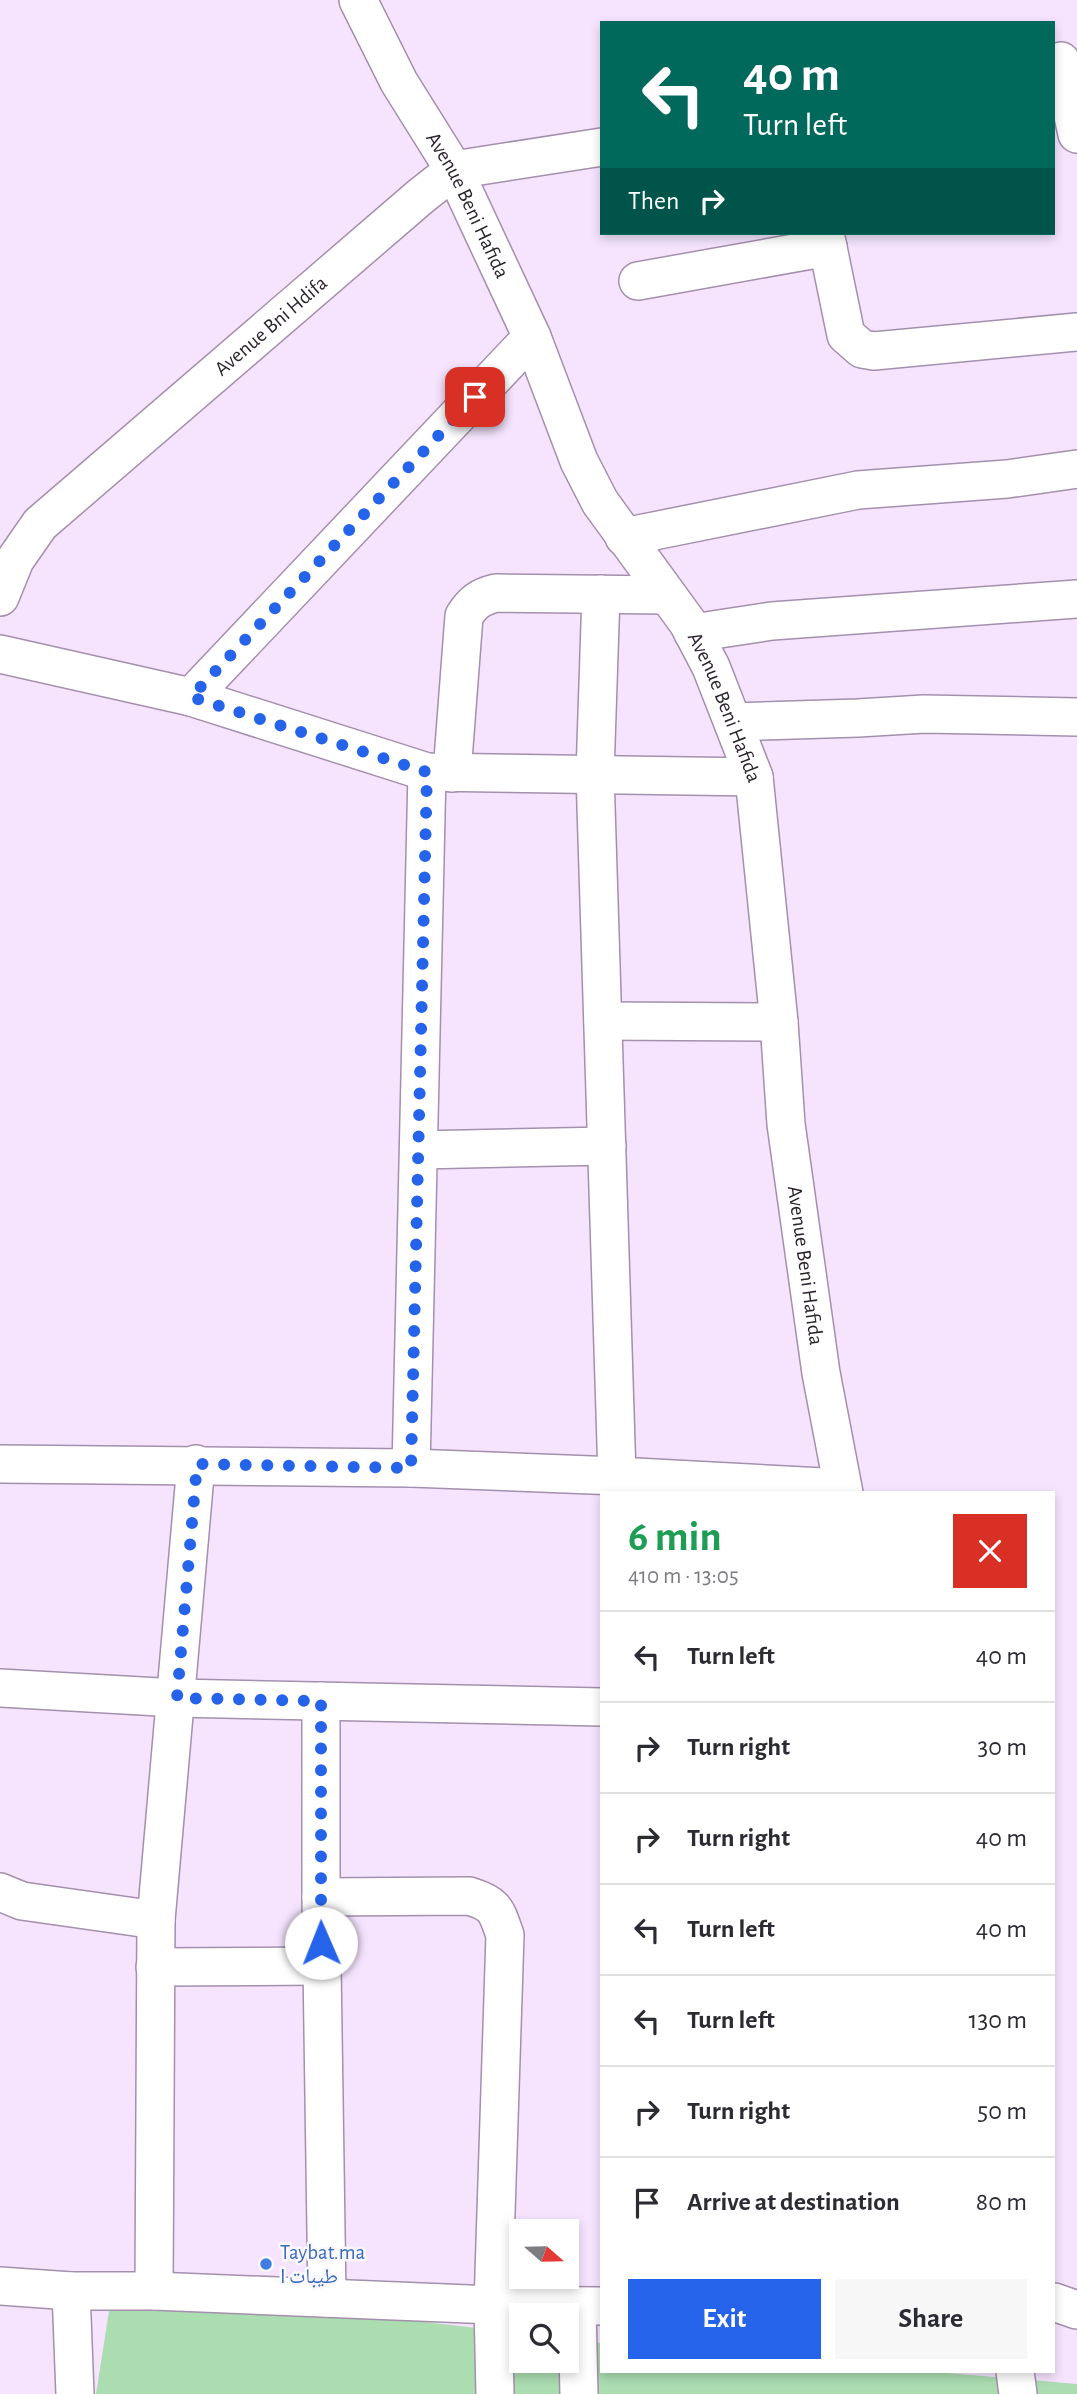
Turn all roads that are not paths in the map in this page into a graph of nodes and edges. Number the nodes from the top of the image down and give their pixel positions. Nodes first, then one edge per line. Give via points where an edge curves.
1 (358, 0) edge
2 (1064, 60) edge
3 (1077, 134) edge
4 (600, 147) edge
5 (454, 170) junction
6 (827, 240) edge
7 (638, 281) dead end
8 (1077, 332) edge
9 (532, 337) junction
10 (1077, 469) edge
11 (624, 537) junction
12 (600, 594) junction
13 (667, 596) junction
14 (0, 597) edge
15 (1077, 598) edge
16 (693, 633) junction
17 (0, 654) edge
18 (191, 697) junction
19 (1077, 717) edge
20 (733, 722) junction
21 (440, 773) junction
22 (595, 774) junction
23 (754, 777) junction
24 (603, 1021) junction
25 (779, 1022) junction
26 (607, 1146) junction
27 (419, 1150) junction
28 (0, 1464) edge
29 (197, 1464) junction
30 (411, 1468) junction
31 (617, 1476) junction
32 (843, 1490) edge
33 (0, 1688) edge
34 (177, 1698) junction
35 (321, 1701) junction
36 (600, 1707) edge
37 (0, 1892) edge
38 (321, 1897) junction
39 (156, 1920) junction
40 (322, 1966) junction
41 (155, 1967) junction
42 (0, 2286) edge
43 (71, 2291) junction
44 (154, 2291) junction
45 (327, 2298) junction
46 (1055, 2302) edge
47 (493, 2305) junction
48 (589, 2307) edge
49 (1077, 2310) edge
50 (1015, 2373) edge
51 (75, 2394) edge
52 (495, 2394) edge
53 (579, 2394) edge
54 (1018, 2394) edge

1 - 5 street, Avenue Beni Hafida via 399,82
2 - 3 street
4 - 5 street, Avenue Bni Hdifa
5 - 9 street, Avenue Beni Hafida
5 - 14 street, Avenue Bni Hdifa via 40,524 16,560
6 - 7 street
6 - 8 street via 846,335 862,349
9 - 11 street, Avenue Beni Hafida via 579,461
9 - 18 street
10 - 11 street via 858,490
11 - 13 street, Avenue Beni Hafida
12 - 13 street
12 - 21 street via 496,593 471,604 464,616
12 - 22 street
13 - 16 street, Avenue Beni Hafida
15 - 16 street via 785,620
16 - 20 street, Avenue Beni Hafida
17 - 18 street
18 - 21 street
19 - 20 street via 923,713
20 - 23 street, Avenue Beni Hafida
21 - 22 street
21 - 27 street
22 - 23 street
22 - 24 street
23 - 25 street, Avenue Beni Hafida
24 - 25 street
24 - 26 street
25 - 32 street, Avenue Beni Hafida via 786,1124 821,1373
26 - 27 street
26 - 31 street
27 - 30 street
28 - 29 street
29 - 30 street
29 - 34 street
30 - 31 street
31 - 32 street
33 - 34 street
34 - 35 street
34 - 39 street
35 - 36 street
35 - 38 street
37 - 39 street via 22,1900
38 - 40 street
38 - 47 street via 469,1896 496,1909 505,1935
39 - 41 street
40 - 41 street
40 - 45 street
41 - 44 street
42 - 43 street
43 - 44 street
43 - 51 street
44 - 45 street
45 - 47 street
46 - 49 street
47 - 48 street
47 - 52 street
48 - 53 street
50 - 54 street

